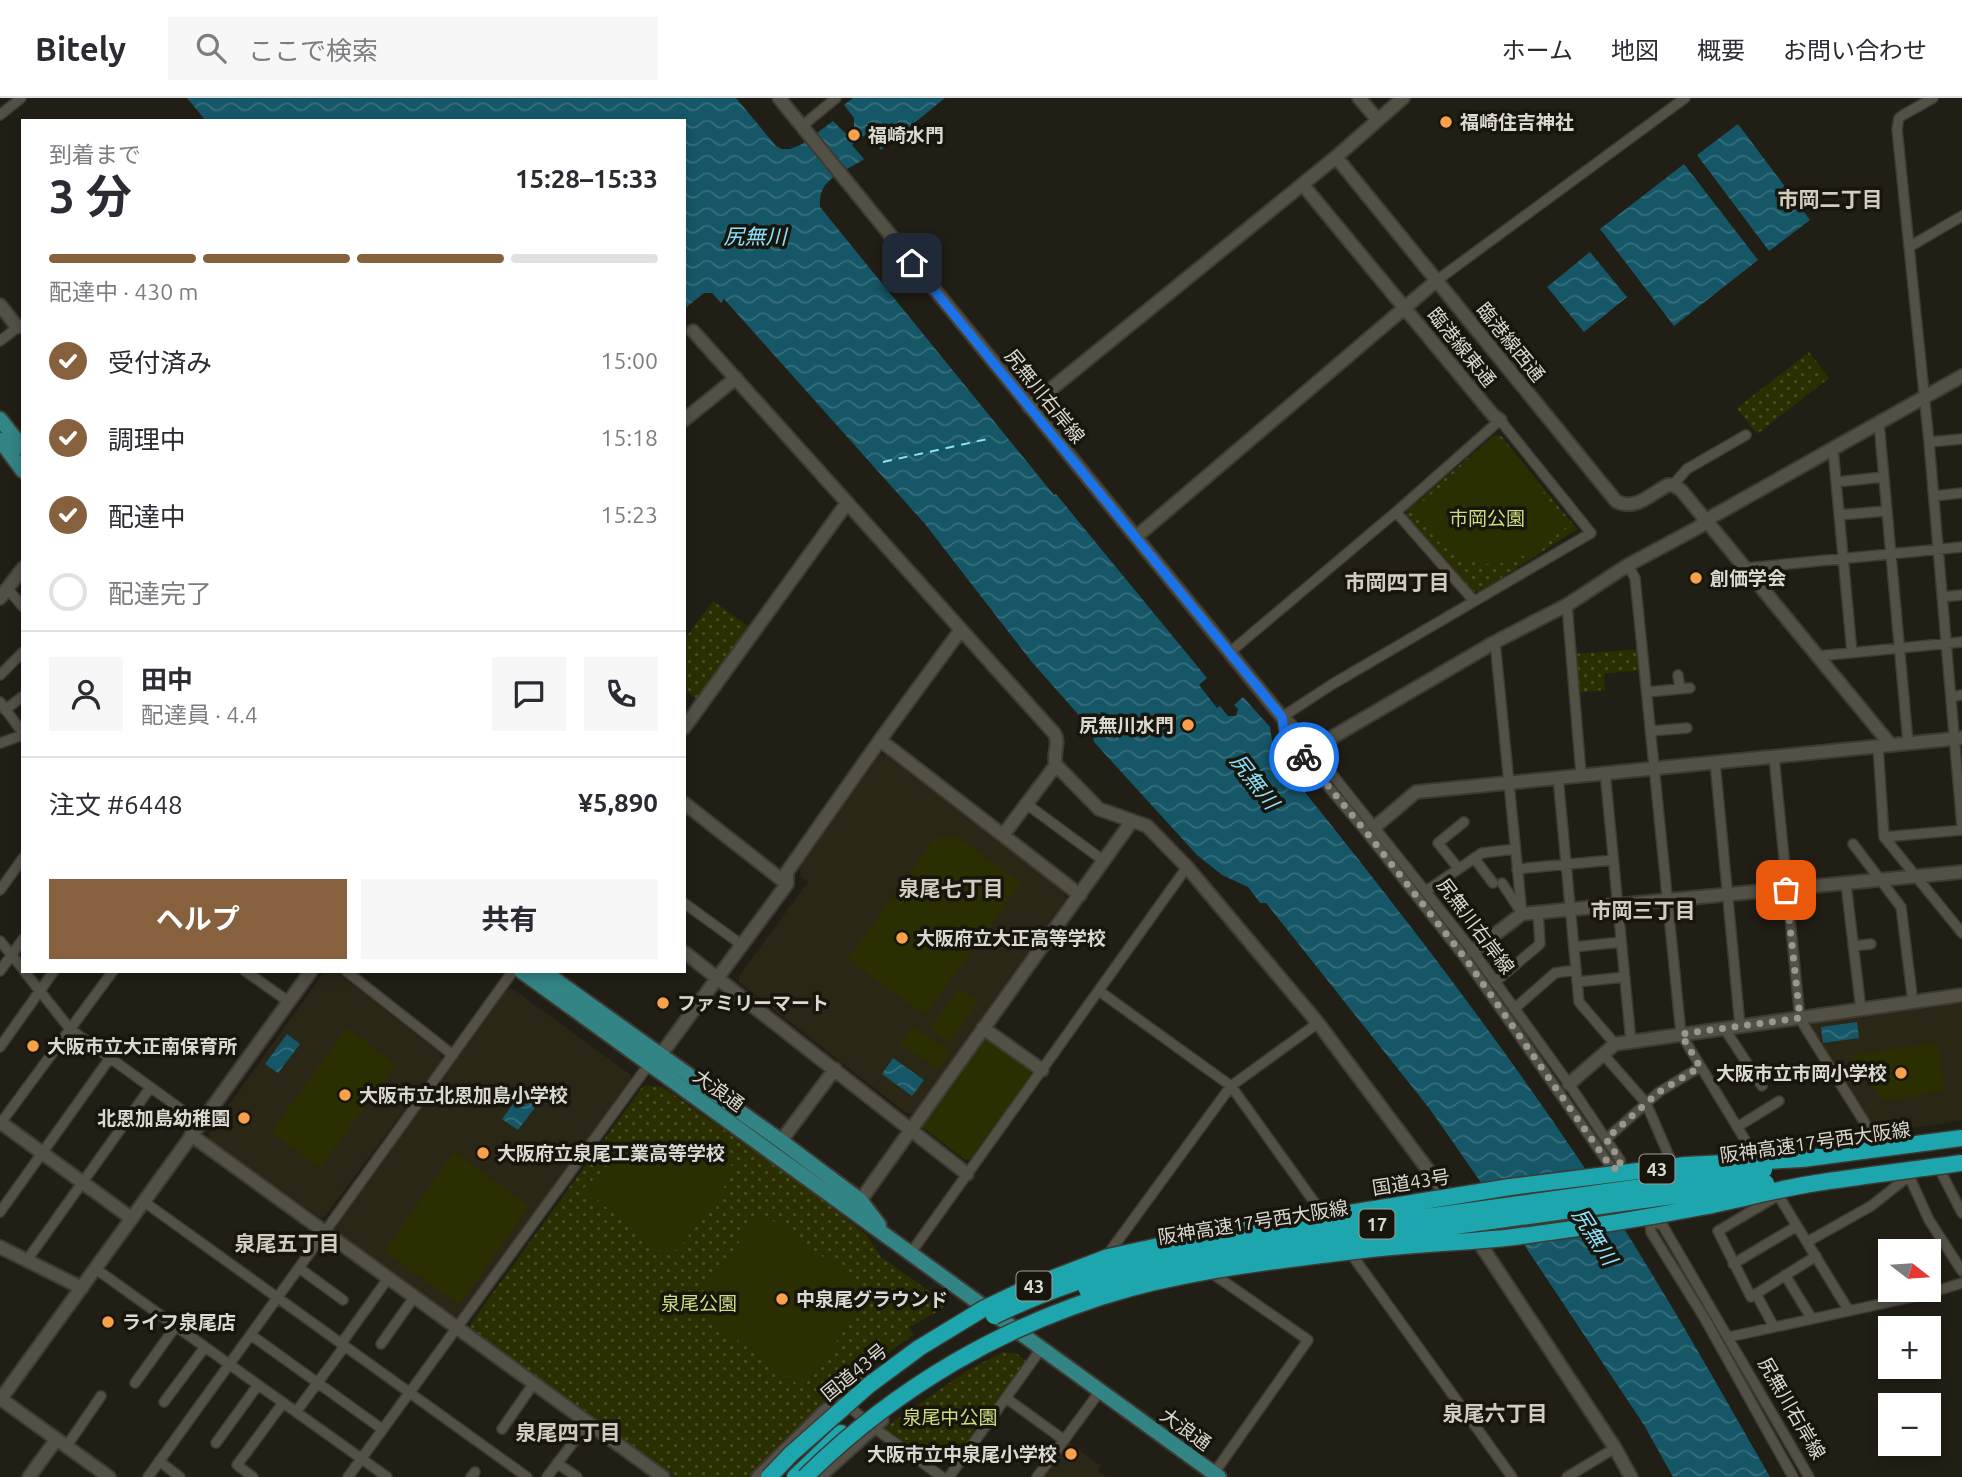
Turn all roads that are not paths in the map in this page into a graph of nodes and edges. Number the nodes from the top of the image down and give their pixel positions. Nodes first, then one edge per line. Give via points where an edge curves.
1 (21, 98) edge
2 (779, 98) edge
3 (836, 98) edge
4 (1359, 98) edge
5 (1403, 98) edge
6 (1685, 98) edge
7 (1933, 98) edge
8 (0, 115) edge
9 (1378, 120) junction
10 (804, 130) junction
11 (1336, 157) junction
12 (1303, 185) junction
13 (1962, 216) edge
14 (1909, 247) junction
15 (1436, 281) junction
16 (0, 305) edge
17 (1405, 307) junction
18 (21, 328) edge
19 (693, 331) dead end
20 (0, 341) edge
21 (1962, 376) edge
22 (736, 378) junction
23 (1925, 397) junction
24 (1029, 407) junction
25 (686, 418) edge
26 (0, 419) edge
27 (1500, 420) junction
28 (1879, 423) junction
29 (1746, 435) dead end
30 (1962, 439) edge
31 (0, 440) edge
32 (1929, 442) junction
33 (21, 446) edge
34 (1833, 449) junction
35 (21, 468) edge
36 (1883, 477) junction
37 (1836, 482) junction
38 (1674, 485) junction
39 (1962, 493) edge
40 (1934, 496) junction
41 (847, 503) junction
42 (1886, 511) junction
43 (1396, 512) junction
44 (1839, 515) junction
45 (1706, 520) junction
46 (1136, 537) junction
47 (1962, 547) edge
48 (1939, 549) junction
49 (1890, 554) junction
50 (1842, 559) junction
51 (1629, 565) junction
52 (1745, 568) junction
53 (21, 571) edge
54 (4, 593) edge
55 (1962, 595) edge
56 (1942, 597) junction
57 (1474, 601) junction
58 (1567, 605) junction
59 (21, 606) edge
60 (960, 631) junction
61 (1495, 642) junction
62 (1962, 642) edge
63 (1946, 643) junction
64 (1901, 648) junction
65 (1229, 653) junction
66 (1852, 653) junction
67 (21, 654) edge
68 (1818, 656) junction
69 (0, 675) edge
70 (1678, 675) dead end
71 (1647, 692) junction
72 (1962, 695) edge
73 (1951, 696) junction
74 (21, 697) edge
75 (3, 706) edge
76 (1282, 717) junction
77 (686, 725) edge
78 (1687, 728) dead end
79 (21, 731) edge
80 (1651, 731) junction
81 (21, 735) edge
82 (1959, 738) edge
83 (880, 740) junction
84 (1908, 742) junction
85 (0, 743) edge
86 (1884, 745) junction
87 (1309, 755) junction
88 (1774, 757) junction
89 (1715, 762) junction
90 (1056, 765) junction
91 (1654, 767) junction
92 (1605, 772) junction
93 (1581, 774) junction
94 (1558, 777) junction
95 (1509, 783) junction
96 (1026, 803) junction
97 (686, 805) edge
98 (1132, 821) junction
99 (1464, 822) dead end
100 (1376, 826) junction
101 (1962, 829) edge
102 (1003, 835) junction
103 (1884, 837) junction
104 (1853, 844) dead end
105 (1515, 849) junction
106 (1474, 858) junction
107 (1613, 860) junction
108 (21, 861) edge
109 (1104, 861) junction
110 (1565, 864) junction
111 (1187, 867) junction
112 (1458, 869) junction
113 (1517, 869) junction
114 (1962, 872) edge
115 (1914, 876) junction
116 (1880, 880) junction
117 (787, 884) junction
118 (1846, 884) junction
119 (0, 890) edge
120 (1786, 890) junction
121 (1426, 891) junction
122 (1080, 895) junction
123 (1727, 896) junction
124 (1666, 901) junction
125 (686, 904) edge
126 (1617, 905) junction
127 (1570, 909) junction
128 (1538, 912) junction
129 (1522, 914) junction
130 (1962, 933) edge
131 (0, 941) edge
132 (21, 942) edge
133 (1620, 942) junction
134 (1871, 944) dead end
135 (741, 945) junction
136 (1853, 946) junction
137 (1574, 947) junction
138 (1473, 951) junction
139 (686, 954) edge
140 (11, 955) junction
141 (21, 967) edge
142 (1576, 970) junction
143 (0, 971) edge
144 (26, 973) edge
145 (53, 973) edge
146 (112, 973) edge
147 (247, 973) edge
148 (310, 973) edge
149 (349, 973) edge
150 (512, 973) edge
151 (524, 973) edge
152 (546, 973) edge
153 (1624, 977) junction
154 (718, 978) junction
155 (1495, 982) junction
156 (1577, 982) junction
157 (40, 991) junction
158 (1099, 991) junction
159 (1962, 995) edge
160 (289, 1002) junction
161 (1913, 1003) junction
162 (1514, 1009) junction
163 (1861, 1010) junction
164 (1800, 1018) junction
165 (1318, 1023) junction
166 (1740, 1026) junction
167 (983, 1028) junction
168 (1724, 1028) junction
169 (70, 1029) junction
170 (1681, 1034) junction
171 (1631, 1042) junction
172 (1615, 1044) junction
173 (0, 1046) edge
174 (1603, 1054) junction
175 (453, 1055) junction
176 (110, 1058) junction
177 (657, 1060) junction
178 (1700, 1067) junction
179 (835, 1069) junction
180 (1042, 1070) junction
181 (1569, 1084) junction
182 (1231, 1086) junction
183 (1762, 1086) dead end
184 (150, 1088) junction
185 (1779, 1101) dead end
186 (1646, 1103) junction
187 (0, 1123) edge
188 (200, 1124) junction
189 (1737, 1127) junction
190 (911, 1129) junction
191 (1962, 1133) edge
192 (191, 1135) junction
193 (1962, 1138) edge
194 (1606, 1139) junction
195 (781, 1141) junction
196 (1878, 1144) junction
197 (1962, 1144) edge
198 (41, 1152) junction
199 (1962, 1157) edge
200 (1756, 1159) junction
201 (1672, 1163) junction
202 (1962, 1163) edge
203 (1962, 1169) edge
204 (1620, 1170) junction
205 (1941, 1172) junction
206 (967, 1174) junction
207 (1909, 1176) junction
208 (83, 1182) junction
209 (1712, 1184) junction
210 (1778, 1195) junction
211 (144, 1200) junction
212 (856, 1206) junction
213 (0, 1212) edge
214 (1353, 1213) junction
215 (1962, 1213) edge
216 (1322, 1214) junction
217 (131, 1218) junction
218 (1650, 1226) junction
219 (1797, 1226) junction
220 (326, 1232) junction
221 (1807, 1242) junction
222 (0, 1247) edge
223 (910, 1254) junction
224 (1108, 1254) junction
225 (1355, 1254) junction
226 (1816, 1256) junction
227 (27, 1260) junction
228 (1734, 1264) junction
229 (299, 1268) junction
230 (96, 1269) junction
231 (1962, 1271) edge
232 (1784, 1275) junction
233 (1216, 1276) junction
234 (389, 1277) junction
235 (1962, 1283) edge
236 (82, 1288) junction
237 (1756, 1294) junction
238 (415, 1296) junction
239 (277, 1298) junction
240 (343, 1300) dead end
241 (981, 1305) junction
242 (1849, 1311) junction
243 (1812, 1319) junction
244 (176, 1326) junction
245 (1774, 1327) junction
246 (457, 1328) junction
247 (251, 1335) junction
248 (1021, 1335) junction
249 (1729, 1337) junction
250 (381, 1344) dead end
251 (342, 1346) junction
252 (205, 1347) junction
253 (1041, 1349) junction
254 (230, 1364) junction
255 (135, 1383) dead end
256 (317, 1383) junction
257 (534, 1383) junction
258 (258, 1385) junction
259 (1100, 1391) junction
260 (408, 1394) junction
261 (101, 1396) dead end
262 (839, 1398) junction
263 (1006, 1398) junction
264 (1, 1400) edge
265 (164, 1402) dead end
266 (283, 1403) junction
267 (296, 1412) junction
268 (588, 1423) junction
269 (873, 1427) junction
270 (382, 1429) junction
271 (502, 1429) dead end
272 (1063, 1440) junction
273 (61, 1443) junction
274 (216, 1443) dead end
275 (1615, 1448) junction
276 (361, 1458) junction
277 (159, 1461) junction
278 (558, 1463) junction
279 (1215, 1476) edge
280 (29, 1477) edge
281 (108, 1477) edge
282 (148, 1477) edge
283 (180, 1477) edge
284 (253, 1477) edge
285 (348, 1477) edge
286 (387, 1477) edge
287 (527, 1477) edge
288 (547, 1477) edge
289 (578, 1477) edge
290 (663, 1477) edge
291 (758, 1477) edge
292 (769, 1477) edge
293 (778, 1477) edge
294 (795, 1477) edge
295 (805, 1477) edge
296 (819, 1477) edge
297 (942, 1477) edge
298 (949, 1477) edge
299 (1037, 1477) edge
300 (1512, 1477) edge
301 (1567, 1477) edge
302 (1631, 1477) edge
303 (1793, 1477) edge
304 (1809, 1477) edge

1 - 8 street
2 - 10 street, 尻無川右岸線
3 - 10 street
4 - 9 street
5 - 9 street
6 - 15 street
7 - 14 street via 1903,115 1898,123
9 - 11 street
10 - 24 street, 尻無川右岸線
11 - 12 street
11 - 15 street, 臨港線西通
12 - 17 street, 臨港線東通
12 - 24 street
13 - 14 street
14 - 23 street
15 - 17 street
15 - 38 street, 臨港線西通 via 1616,501 1634,505
16 - 18 street
17 - 27 street, 臨港線東通
17 - 46 street
18 - 20 street
19 - 22 street
21 - 23 street
22 - 25 street
22 - 41 street
23 - 28 street
23 - 32 street
24 - 46 street, 尻無川右岸線
26 - 33 main road
27 - 43 street
27 - 57 street, 臨港線東通 via 1591,533
28 - 34 street
28 - 36 street
29 - 38 street via 1687,469
30 - 32 street
31 - 35 main road
32 - 40 street
34 - 37 street
34 - 45 street
36 - 37 street
36 - 42 street
37 - 44 street
38 - 45 street
39 - 40 street
40 - 48 street
41 - 60 street
41 - 77 street
42 - 44 street
42 - 49 street
43 - 57 street
43 - 65 street
44 - 50 street
45 - 51 street
45 - 52 street
46 - 65 street, 尻無川右岸線
47 - 48 street
48 - 49 street
48 - 56 street
49 - 50 street
49 - 64 street
50 - 52 street
50 - 66 street
51 - 58 street
51 - 71 street via 1635,578
52 - 68 street
53 - 54 street
54 - 59 street
55 - 56 street
56 - 63 street
57 - 76 street
58 - 61 street
58 - 93 street
60 - 83 street
60 - 90 street via 1054,733
61 - 87 street
61 - 95 street
62 - 63 street
63 - 64 street
63 - 73 street
64 - 66 street
64 - 84 street
65 - 76 street, 尻無川右岸線
66 - 68 street
67 - 69 street
68 - 86 street
70 - 71 street via 1685,689
71 - 80 street
72 - 73 street
73 - 82 street
74 - 75 street
75 - 79 street
76 - 87 street, 尻無川右岸線 via 1284,731
78 - 80 street
80 - 91 street
81 - 85 street
82 - 84 street
82 - 101 street
83 - 102 street
83 - 117 street via 788,872
84 - 86 street
86 - 88 street
86 - 103 street
87 - 100 street, 尻無川右岸線
87 - 204 street via 1465,958 1611,1167
88 - 89 street
88 - 120 street
89 - 91 street
89 - 123 street
90 - 96 street
90 - 98 street via 1100,809
91 - 92 street
91 - 124 street
92 - 93 street
92 - 107 street
93 - 94 street
94 - 95 street
94 - 110 street
95 - 100 street via 1416,792
95 - 105 street
96 - 102 street
96 - 109 street
97 - 117 street
98 - 109 street
98 - 111 street via 1151,830
99 - 112 street via 1438,843
100 - 121 street, 尻無川右岸線
101 - 103 street
102 - 122 street
103 - 115 street
104 - 116 street
105 - 106 street
105 - 113 street
106 - 112 street
106 - 129 street
107 - 110 street
107 - 126 street
108 - 119 street
109 - 122 street
110 - 113 street
110 - 127 street
111 - 158 street
111 - 165 street
112 - 121 street
113 - 129 street
114 - 115 street
115 - 116 street
115 - 130 street
116 - 118 street
116 - 161 street via 1901,907
117 - 135 street
118 - 120 street
118 - 136 street
120 - 123 street
120 - 164 street
121 - 138 street, 尻無川右岸線
122 - 167 street
123 - 124 street
123 - 166 street
124 - 126 street
124 - 170 street
125 - 135 street
126 - 127 street
126 - 133 street
127 - 128 street
127 - 137 street
128 - 129 street
128 - 155 street via 1540,944
129 - 138 street
131 - 140 street
132 - 140 street
133 - 137 street
133 - 153 street
134 - 136 street
135 - 154 street
136 - 163 street
137 - 142 street
138 - 155 street, 尻無川右岸線
139 - 154 street
140 - 141 street
140 - 143 street
142 - 156 street
142 - 162 street via 1555,973
144 - 157 street
145 - 157 street
146 - 169 street
147 - 160 street
148 - 160 street
149 - 175 street
150 - 175 street
151 - 177 main road, 大浪通
152 - 177 main road, 大浪通
153 - 156 street
153 - 171 street
154 - 177 street
154 - 179 street
155 - 162 street, 尻無川右岸線
156 - 172 street via 1579,1002
157 - 169 street
157 - 173 street
158 - 180 street
158 - 182 street
159 - 161 street
160 - 188 street
161 - 163 street
162 - 181 street, 尻無川右岸線
163 - 164 street
164 - 166 street
164 - 196 street
165 - 182 street
165 - 275 street via 1459,1211
166 - 168 street
167 - 180 street
167 - 190 street
168 - 170 street
168 - 183 street
169 - 176 street
169 - 187 street
170 - 171 street
170 - 178 street
171 - 172 street
172 - 174 street
174 - 181 street
174 - 186 street
175 - 220 street
176 - 184 street
176 - 198 street
177 - 195 main road, 大浪通
177 - 212 main road, 大浪通
177 - 246 street via 644,1071
178 - 186 street
178 - 189 street
179 - 190 street
179 - 195 street
180 - 206 street
181 - 194 street, 尻無川右岸線
182 - 216 street
182 - 224 street
184 - 188 street
184 - 208 street
185 - 189 street
186 - 194 street
186 - 201 street
187 - 198 street
188 - 192 street
189 - 200 street
190 - 206 street
190 - 212 street
191 - 196 highway, 43
192 - 211 street
192 - 220 street
193 - 214 highway, 国道43号 / 43, bridge via 1802,1159 1645,1170
194 - 204 street, 尻無川右岸線 via 1620,1160
195 - 212 main road, 大浪通
196 - 200 highway, 43
197 - 209 highway, 阪神高速17号西大阪線 / 17, bridge
198 - 208 street
198 - 213 street
199 - 209 highway, 阪神高速17号西大阪線 / 17, bridge
200 - 201 highway, 43
200 - 210 street
201 - 204 highway, 43
202 - 225 highway, 43, bridge via 1808,1184 1663,1214 1514,1237
203 - 205 highway
204 - 218 street
205 - 207 highway
205 - 215 street
206 - 223 street
207 - 210 highway
207 - 221 street via 1871,1206
207 - 231 street via 1929,1220
208 - 217 street
208 - 227 street
209 - 214 highway, bridge via 1559,1190
209 - 225 highway, bridge via 1536,1224
209 - 293 highway, 阪神高速17号西大阪線 / 17, bridge via 1209,1247 1082,1279 1003,1312 929,1352 833,1424
209 - 294 highway, 阪神高速17号西大阪線 / 17, bridge via 1252,1253 1168,1268 1087,1290 1010,1322 936,1363 867,1410
210 - 218 highway
210 - 219 street
210 - 228 street via 1718,1231
211 - 217 street
211 - 239 street
212 - 223 main road, 大浪通
214 - 292 highway, 国道43号 / 43, bridge via 1108,1256 1027,1288 909,1355 829,1419
216 - 224 street
216 - 225 street
217 - 230 street
218 - 249 street, 尻無川右岸線 via 1662,1226
218 - 303 street, 尻無川右岸線
219 - 221 street
219 - 228 street
220 - 229 street
220 - 234 street
221 - 226 street
222 - 227 street
223 - 241 main road, 大浪通
224 - 241 street
225 - 233 street
225 - 295 highway, 43, bridge via 1216,1270 1052,1314 992,1341 920,1383 856,1430
225 - 300 street
226 - 232 street
226 - 242 street
227 - 236 street
228 - 237 street via 1751,1297
229 - 239 street
229 - 240 street
230 - 236 street
230 - 244 street
232 - 237 street
232 - 243 street
233 - 248 street via 1135,1292 1048,1321
233 - 279 street via 1308,1340
234 - 238 street
234 - 251 street
235 - 242 street
236 - 264 street
237 - 245 street
238 - 246 street
238 - 250 street
239 - 247 street
239 - 251 street
241 - 248 main road, 大浪通
241 - 262 street
242 - 243 street
243 - 245 street
244 - 252 street
244 - 255 street
245 - 249 street
246 - 257 street
246 - 260 street
247 - 254 street
247 - 256 street
248 - 253 main road, 大浪通
248 - 269 street via 938,1378
249 - 304 street, 尻無川右岸線
251 - 256 street
251 - 260 street
252 - 254 street
252 - 265 street
253 - 259 main road, 大浪通
253 - 263 street
254 - 258 street
254 - 277 street
256 - 267 street
256 - 270 street
257 - 268 street
257 - 271 street
258 - 266 street
258 - 274 street
259 - 272 street
259 - 279 main road, 大浪通
260 - 270 street
260 - 287 street
261 - 273 street
262 - 269 street
262 - 291 street
263 - 272 street
263 - 298 street
264 - 273 street
266 - 267 street
266 - 284 street via 237,1465
267 - 276 street
268 - 278 street
268 - 290 street
269 - 296 street
269 - 297 street
270 - 276 street
272 - 299 street
273 - 280 street
273 - 281 street
275 - 301 street
275 - 302 street
276 - 285 street
276 - 286 street
277 - 282 street
277 - 283 street
278 - 288 street
278 - 289 street

